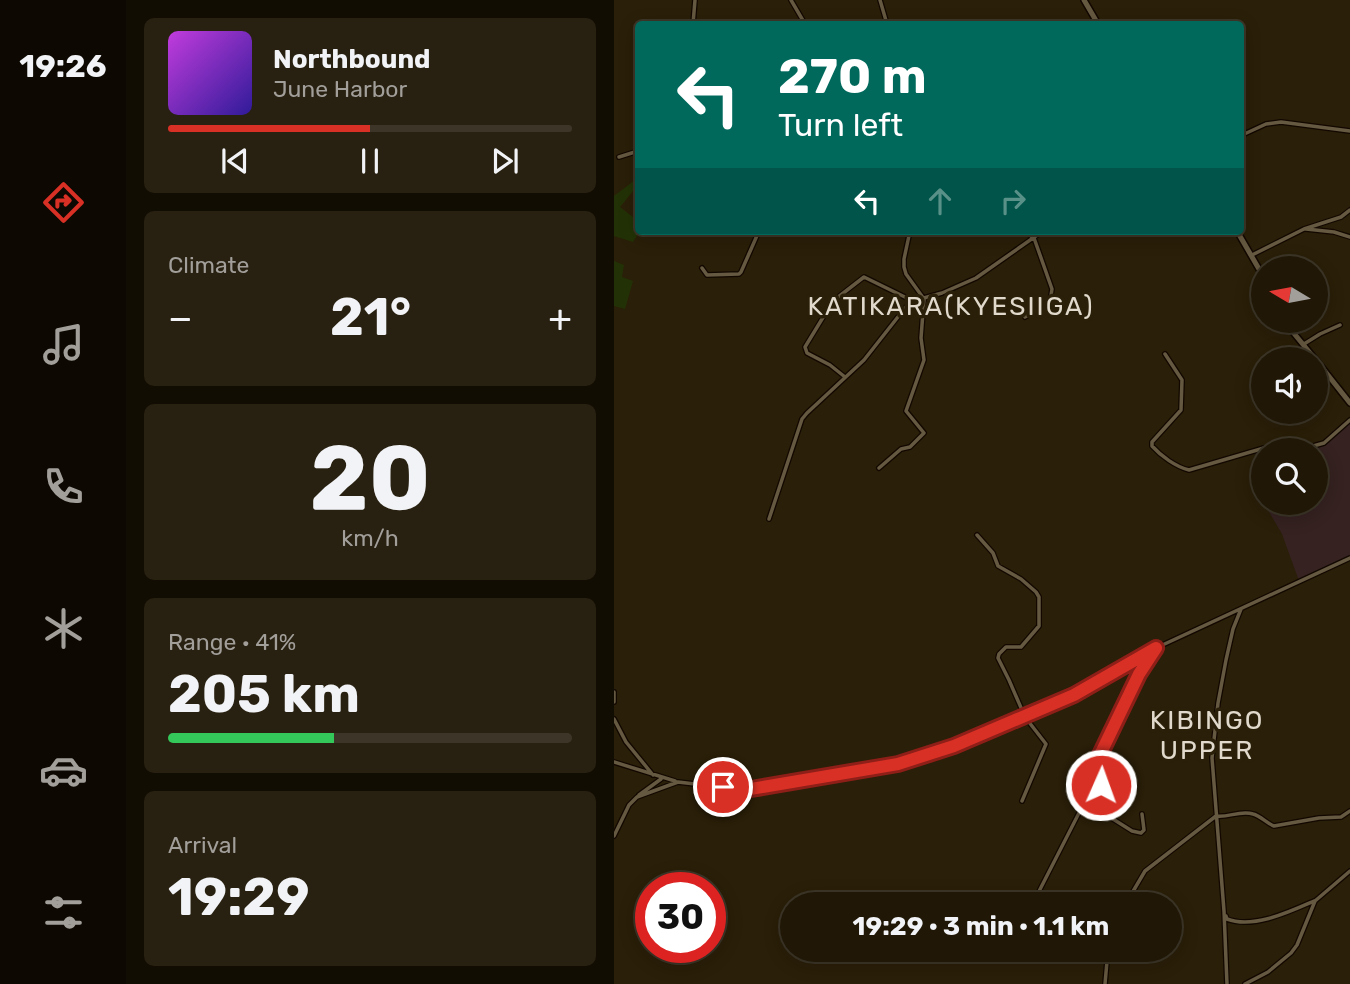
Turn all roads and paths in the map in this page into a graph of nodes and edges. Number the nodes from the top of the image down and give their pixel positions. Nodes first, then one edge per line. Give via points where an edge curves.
1 (696, 0) edge
2 (791, 0) edge
3 (880, 0) edge
4 (1084, 0) edge
5 (693, 21) edge
6 (803, 21) edge
7 (886, 21) edge
8 (1096, 21) edge
9 (1350, 131) edge
10 (1244, 134) edge
11 (635, 152) edge
12 (619, 157) dead end
13 (1350, 210) edge
14 (1304, 229) junction
15 (757, 235) edge
16 (909, 235) edge
17 (1030, 235) edge
18 (1038, 235) edge
19 (1240, 235) edge
20 (1350, 237) edge
21 (1034, 238) junction
22 (1252, 255) joint
23 (702, 268) dead end
24 (924, 299) junction
25 (913, 302) junction
26 (1025, 317) dead end
27 (1340, 325) dead end
28 (1294, 333) edge
29 (1304, 344) junction
30 (1306, 347) edge
31 (1165, 354) dead end
32 (1328, 376) edge
33 (846, 377) junction
34 (1350, 403) edge
35 (1350, 420) edge
36 (1328, 439) edge
37 (1251, 452) edge
38 (879, 468) dead end
39 (769, 519) dead end
40 (977, 535) dead end
41 (1350, 558) edge
42 (1242, 608) junction
43 (1156, 648) junction
44 (614, 692) edge
45 (614, 702) edge
46 (1025, 717) junction
47 (614, 719) edge
48 (1098, 759) junction
49 (614, 762) edge
50 (652, 775) junction
51 (663, 778) junction
52 (678, 782) junction
53 (637, 797) junction
54 (1022, 800) dead end
55 (1350, 811) edge
56 (1142, 814) dead end
57 (1216, 816) junction
58 (614, 836) edge
59 (1350, 871) edge
60 (1039, 892) edge
61 (1133, 892) edge
62 (1315, 901) junction
63 (1224, 911) junction
64 (1107, 962) edge
65 (1105, 984) edge
66 (1227, 984) edge
67 (1245, 984) edge

1 - 5 street
2 - 6 street
3 - 7 street
4 - 8 main road
9 - 10 street via 1281,122
11 - 12 street
13 - 14 street
14 - 20 street
14 - 22 street
15 - 23 street via 739,274 707,275
16 - 24 street via 904,267
17 - 21 street
18 - 21 street
19 - 22 main road
21 - 24 street via 976,278
21 - 26 street via 1052,297
24 - 25 street
24 - 38 street via 924,360 906,411 923,435
25 - 33 street
25 - 33 street via 864,277 833,301 805,350
27 - 29 street
28 - 29 main road
29 - 30 main road
31 - 37 street via 1182,380 1182,406 1152,442 1156,451 1189,470
32 - 34 main road
33 - 39 street via 802,419
35 - 36 street
40 - 46 street via 998,566 1021,579 1039,597 1038,628 1021,647 1006,647 998,658
41 - 42 street
42 - 43 street
42 - 57 street via 1218,703 1212,758
43 - 46 street
43 - 48 street
44 - 45 street
46 - 52 street via 898,764 745,790
46 - 54 street via 1046,744
47 - 50 street
48 - 56 street via 1105,814 1141,833
48 - 60 street via 1076,820
49 - 50 street
50 - 51 street
51 - 52 street
51 - 53 street
52 - 53 street
53 - 58 street
55 - 57 street via 1340,817 1274,827 1248,813
57 - 61 street via 1145,871
57 - 63 street
59 - 62 street
62 - 63 street via 1243,923 1227,919
62 - 67 street via 1291,953
63 - 66 street
64 - 65 street

